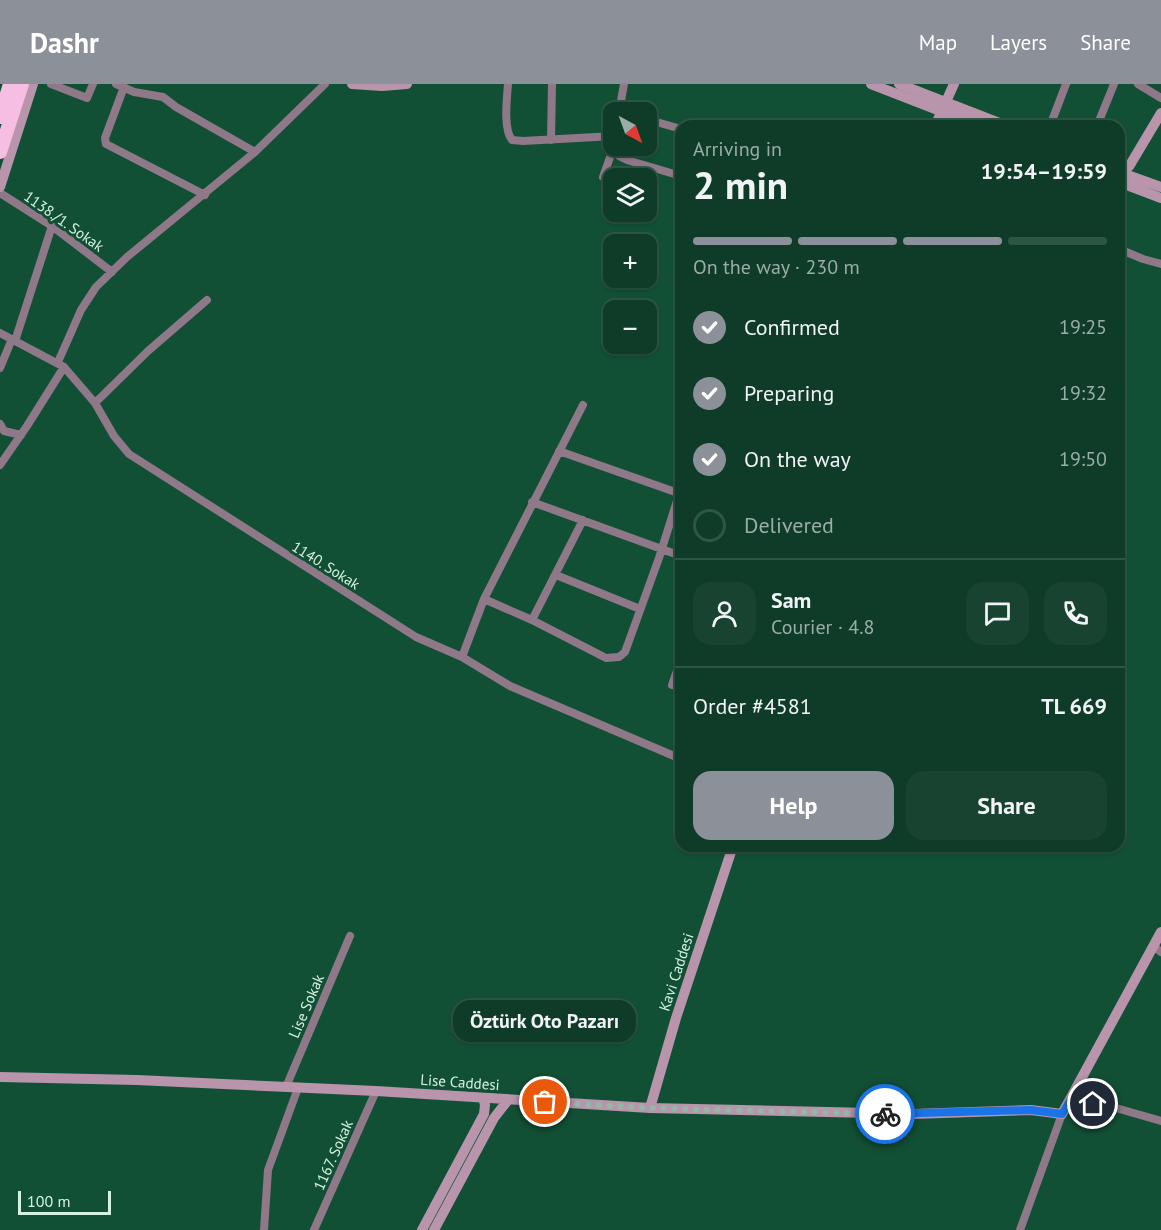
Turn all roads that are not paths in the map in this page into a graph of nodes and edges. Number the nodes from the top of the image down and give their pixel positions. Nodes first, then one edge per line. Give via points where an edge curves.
1 (10, 84) edge
2 (22, 84) edge
3 (33, 84) edge
4 (51, 84) edge
5 (93, 84) edge
6 (143, 84) edge
7 (325, 84) edge
8 (352, 84) edge
9 (407, 84) edge
10 (507, 84) edge
11 (552, 84) edge
12 (624, 84) edge
13 (871, 84) edge
14 (899, 84) edge
15 (954, 84) edge
16 (1066, 84) edge
17 (1114, 84) edge
18 (1138, 84) edge
19 (120, 86) edge
20 (145, 94) junction
21 (1161, 98) edge
22 (621, 102) edge
23 (944, 107) junction
24 (1161, 113) edge
25 (0, 117) edge
26 (938, 120) edge
27 (968, 120) edge
28 (987, 120) edge
29 (1052, 120) edge
30 (1099, 120) edge
31 (657, 123) edge
32 (675, 127) edge
33 (603, 137) edge
34 (551, 140) junction
35 (0, 152) edge
36 (255, 152) junction
37 (620, 156) edge
38 (1125, 168) edge
39 (675, 174) edge
40 (1125, 177) edge
41 (1125, 179) edge
42 (0, 187) edge
43 (1161, 188) edge
44 (0, 193) edge
45 (205, 195) junction
46 (1161, 198) edge
47 (52, 226) junction
48 (1125, 252) edge
49 (1161, 264) edge
50 (112, 272) junction
51 (207, 300) dead end
52 (0, 333) edge
53 (13, 340) junction
54 (61, 365) junction
55 (0, 368) edge
56 (95, 403) junction
57 (583, 405) dead end
58 (0, 424) edge
59 (21, 435) junction
60 (559, 451) junction
61 (0, 465) edge
62 (675, 490) edge
63 (532, 502) junction
64 (675, 506) edge
65 (583, 520) junction
66 (660, 548) junction
67 (675, 554) edge
68 (556, 575) junction
69 (484, 599) junction
70 (640, 609) junction
71 (532, 620) junction
72 (462, 657) junction
73 (675, 676) edge
74 (672, 685) dead end
75 (675, 756) edge
76 (730, 852) edge
77 (1161, 932) edge
78 (350, 936) dead end
79 (1157, 949) edge
80 (0, 1077) edge
81 (286, 1087) junction
82 (298, 1088) junction
83 (376, 1091) junction
84 (483, 1098) junction
85 (508, 1100) junction
86 (1070, 1101) junction
87 (650, 1108) junction
88 (1062, 1114) junction
89 (1161, 1121) edge
90 (264, 1230) edge
91 (314, 1230) edge
92 (422, 1230) edge
93 (434, 1230) edge
94 (1020, 1230) edge

1 - 25 highway
2 - 35 highway
3 - 42 street
4 - 5 street via 87,98
6 - 20 street
7 - 36 street
8 - 9 street
10 - 34 street via 508,135 512,140
11 - 34 street
12 - 22 street
13 - 23 street
14 - 23 street
15 - 23 street
16 - 29 street
17 - 30 street
18 - 21 street
19 - 20 street
19 - 45 street via 106,144
20 - 36 street via 163,97
23 - 26 street
23 - 27 street
23 - 28 street
24 - 38 street
31 - 32 street
33 - 34 street
36 - 45 street
37 - 39 street
40 - 43 street
41 - 46 street
44 - 47 street, 1138./1. Sokak
45 - 50 street
47 - 50 street, 1138./1. Sokak
47 - 53 street
48 - 49 street
50 - 54 street via 87,298
51 - 56 street
52 - 53 street, 1140. Sokak
53 - 54 street, 1140. Sokak
53 - 55 street
54 - 56 street, 1140. Sokak
54 - 59 street
56 - 72 street, 1140. Sokak via 129,454 416,637
57 - 60 street
58 - 59 street via 4,430
59 - 61 street
60 - 62 street
60 - 63 street
63 - 65 street
63 - 69 street
64 - 66 street
65 - 66 street
65 - 68 street
66 - 67 street
66 - 70 street
68 - 70 street
68 - 71 street
69 - 71 street
69 - 72 street
70 - 71 street via 625,652 611,659
72 - 75 street, 1140. Sokak via 510,686
73 - 74 street
76 - 87 street, Kavi Caddesi
77 - 79 street
78 - 81 street, Lise Sokak
79 - 86 street
80 - 81 street, Lise Caddesi
81 - 82 street, Lise Caddesi
82 - 83 street, Lise Caddesi
82 - 90 street via 268,1170
83 - 84 street, Lise Caddesi
83 - 91 street, 1167. Sokak
84 - 85 street, Lise Caddesi
84 - 92 street via 484,1114
85 - 87 street, Lise Caddesi
85 - 93 street via 494,1118
86 - 88 street
86 - 89 street via 1116,1108
87 - 88 street, Lise Caddesi via 913,1114 1031,1110
88 - 94 street

